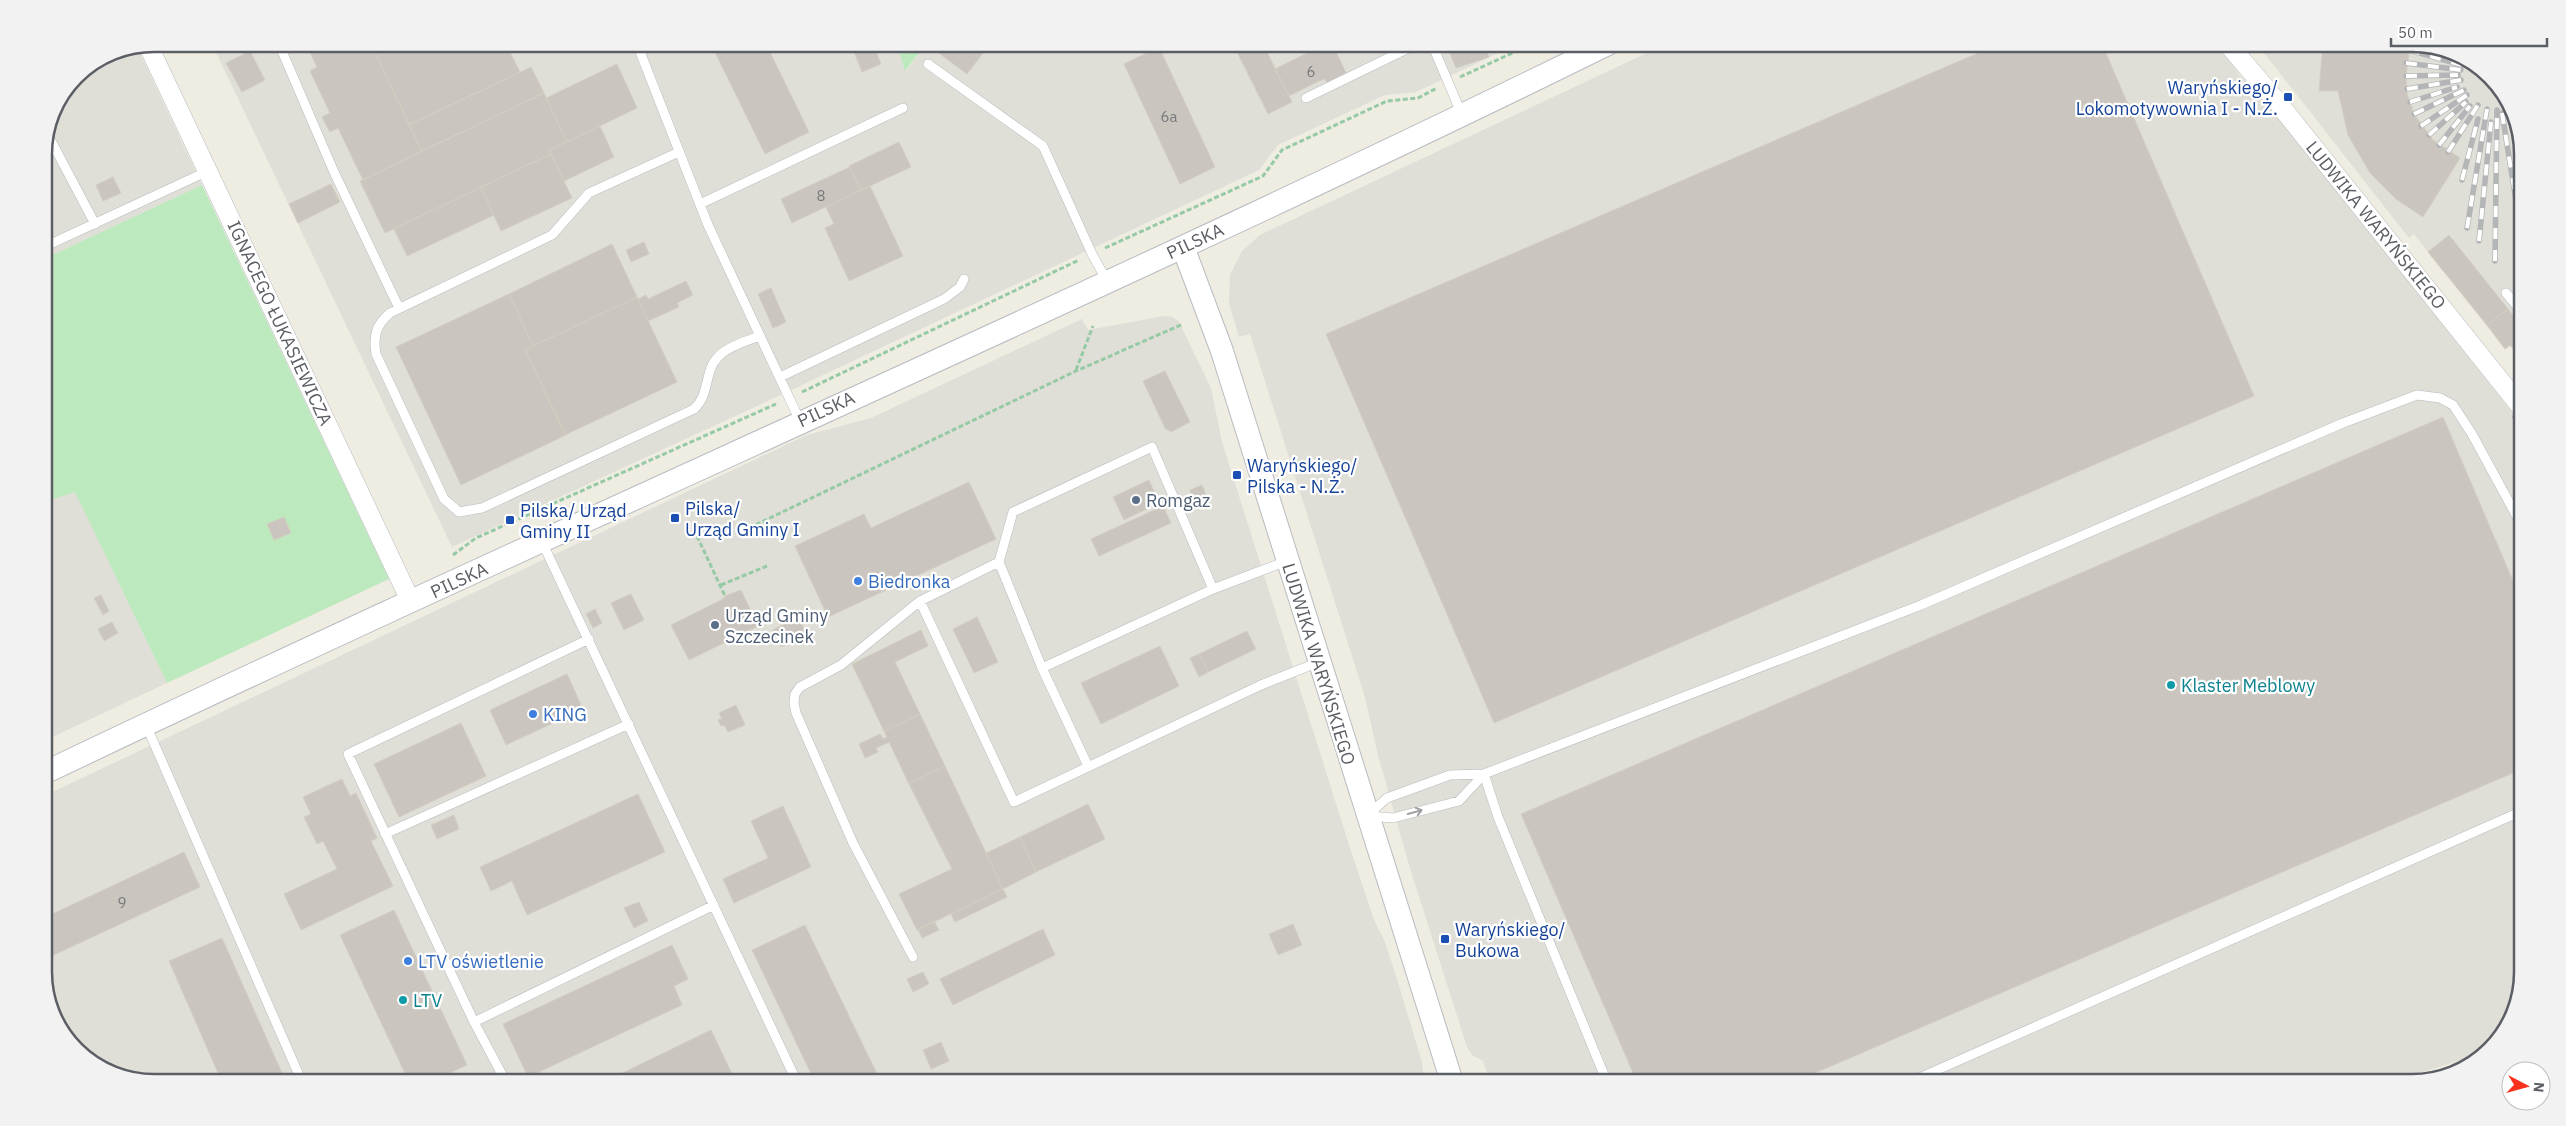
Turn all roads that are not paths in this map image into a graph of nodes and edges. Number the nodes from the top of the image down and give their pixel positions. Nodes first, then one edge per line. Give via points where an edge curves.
1 (1391, 52) edge
2 (1436, 52) edge
3 (1591, 52) edge
4 (2235, 52) edge
5 (152, 53) edge
6 (283, 53) edge
7 (640, 53) edge
8 (928, 64) dead end
9 (1306, 98) dead end
10 (903, 108) dead end
11 (1462, 115) junction
12 (53, 143) edge
13 (679, 152) junction
14 (208, 171) junction
15 (700, 204) junction
16 (95, 224) junction
17 (53, 243) edge
18 (1183, 246) junction
19 (964, 279) dead end
20 (1107, 281) junction
21 (2506, 293) dead end
22 (2513, 302) edge
23 (399, 308) junction
24 (760, 336) junction
25 (780, 377) junction
26 (2513, 397) edge
27 (800, 421) junction
28 (2513, 510) edge
29 (542, 542) junction
30 (1287, 561) junction
31 (999, 562) junction
32 (1213, 589) junction
33 (920, 601) junction
34 (411, 602) junction
35 (589, 639) junction
36 (1319, 662) junction
37 (1042, 668) junction
38 (629, 724) junction
39 (146, 725) junction
40 (1088, 766) junction
41 (53, 769) edge
42 (1484, 774) junction
43 (2514, 815) edge
44 (1367, 816) junction
45 (384, 834) junction
46 (714, 905) junction
47 (913, 957) dead end
48 (474, 1022) junction
49 (299, 1074) edge
50 (502, 1074) edge
51 (792, 1074) edge
52 (1449, 1074) edge
53 (1604, 1074) edge
54 (1928, 1074) edge

1 - 9 lane
2 - 11 lane
3 - 11 street, PILSKA
4 - 26 street, LUDWIKA WARYŃSKIEGO
5 - 14 street, IGNACEGO ŁUKASIEWICZA
6 - 23 lane via 334,172
7 - 13 lane
8 - 20 lane via 1043,146
10 - 15 lane
11 - 18 street, PILSKA
12 - 16 lane
13 - 15 lane
13 - 23 lane via 589,193 552,235
14 - 16 lane
14 - 34 street, IGNACEGO ŁUKASIEWICZA
15 - 24 lane
16 - 17 lane
18 - 20 street, PILSKA
18 - 30 street, LUDWIKA WARYŃSKIEGO via 1222,351
19 - 25 lane via 960,287 944,299
20 - 27 street, PILSKA
21 - 22 lane
23 - 24 lane via 381,321 375,333 376,354 444,499 459,512 482,508 694,409 704,397 716,358
24 - 25 lane
25 - 27 lane
27 - 29 street, PILSKA
28 - 42 lane via 2453,405 2440,398 2417,395 2343,423 1921,605
29 - 34 street, PILSKA
29 - 35 lane
30 - 32 lane
30 - 36 street, LUDWIKA WARYŃSKIEGO
31 - 32 lane via 1013,512 1152,447
31 - 33 lane
31 - 37 lane
32 - 37 lane
33 - 40 lane via 1014,802
33 - 47 lane via 841,665 800,687 794,703 853,843
34 - 39 street, PILSKA
35 - 38 lane
35 - 45 lane via 348,754
36 - 40 lane via 1261,685
36 - 44 street, LUDWIKA WARYŃSKIEGO
37 - 40 lane
38 - 45 lane
38 - 46 lane
39 - 41 street, PILSKA
39 - 49 lane
42 - 44 lane via 1450,776 1387,798
44 -> 42 lane via 1393,818 1459,801
42 - 53 lane via 1498,818
43 - 54 lane
44 - 52 street, LUDWIKA WARYŃSKIEGO
45 - 48 lane
46 - 48 lane
46 - 51 lane
48 - 50 lane

